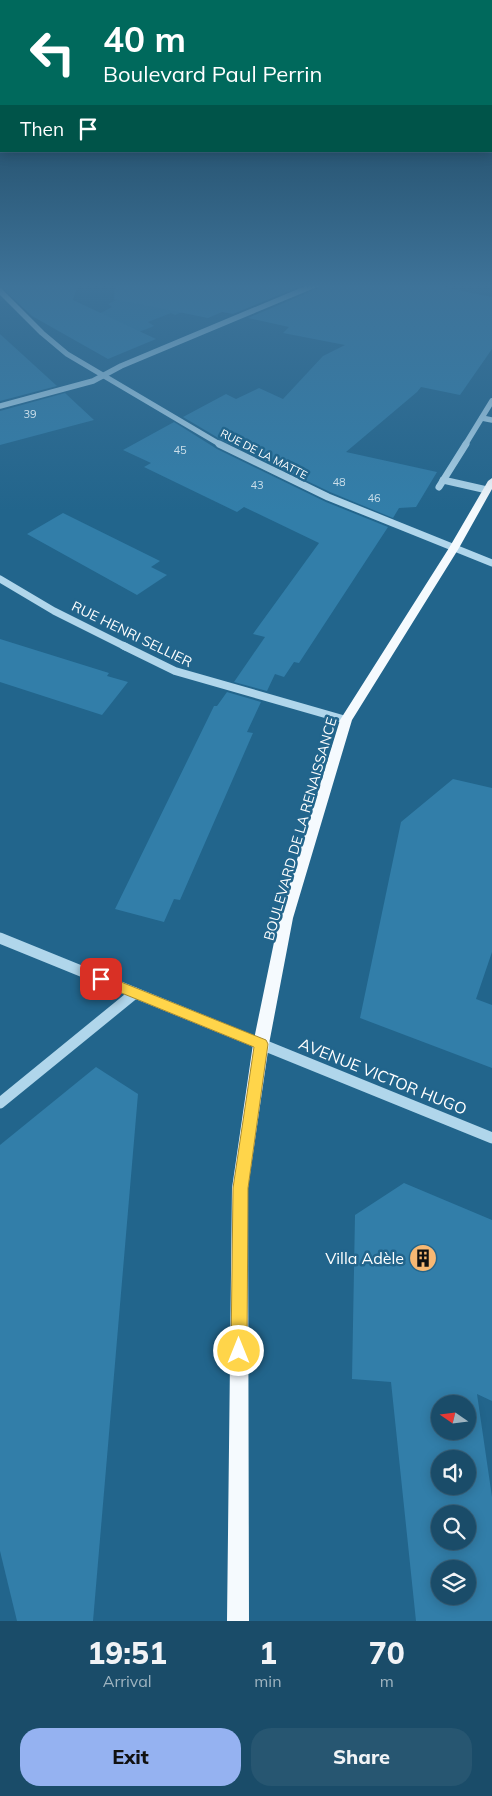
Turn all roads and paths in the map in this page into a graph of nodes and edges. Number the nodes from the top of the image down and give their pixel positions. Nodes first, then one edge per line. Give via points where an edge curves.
1 (76, 360) edge
2 (140, 360) edge
3 (104, 375) junction
4 (492, 401) edge
5 (0, 406) edge
6 (482, 418) junction
7 (492, 420) edge
8 (443, 480) junction
9 (489, 486) edge
10 (439, 487) dead end
11 (454, 548) junction
12 (492, 563) edge
13 (0, 579) edge
14 (346, 720) junction
15 (0, 938) edge
16 (135, 993) junction
17 (262, 1044) junction
18 (0, 1103) edge
19 (492, 1138) edge
20 (238, 1621) edge

1 - 3 street, RUE DE LA MATTE
2 - 3 street
3 - 5 street via 93,381
3 - 11 street, RUE DE LA MATTE via 235,453 328,497
4 - 6 street
6 - 7 street
6 - 8 street
8 - 9 street
8 - 10 street
9 - 11 main road, BOULEVARD DE LA RENAISSANCE
11 - 12 street, RUE DE LA MATTE
11 - 14 main road, BOULEVARD DE LA RENAISSANCE
13 - 14 street, RUE HENRI SELLIER via 54,611 175,670
14 - 17 main road, BOULEVARD DE LA RENAISSANCE via 286,918
15 - 16 street
16 - 17 street
16 - 18 street
17 - 19 street, AVENUE VICTOR HUGO
17 - 20 main road, BOULEVARD DE LA RENAISSANCE via 240,1188

